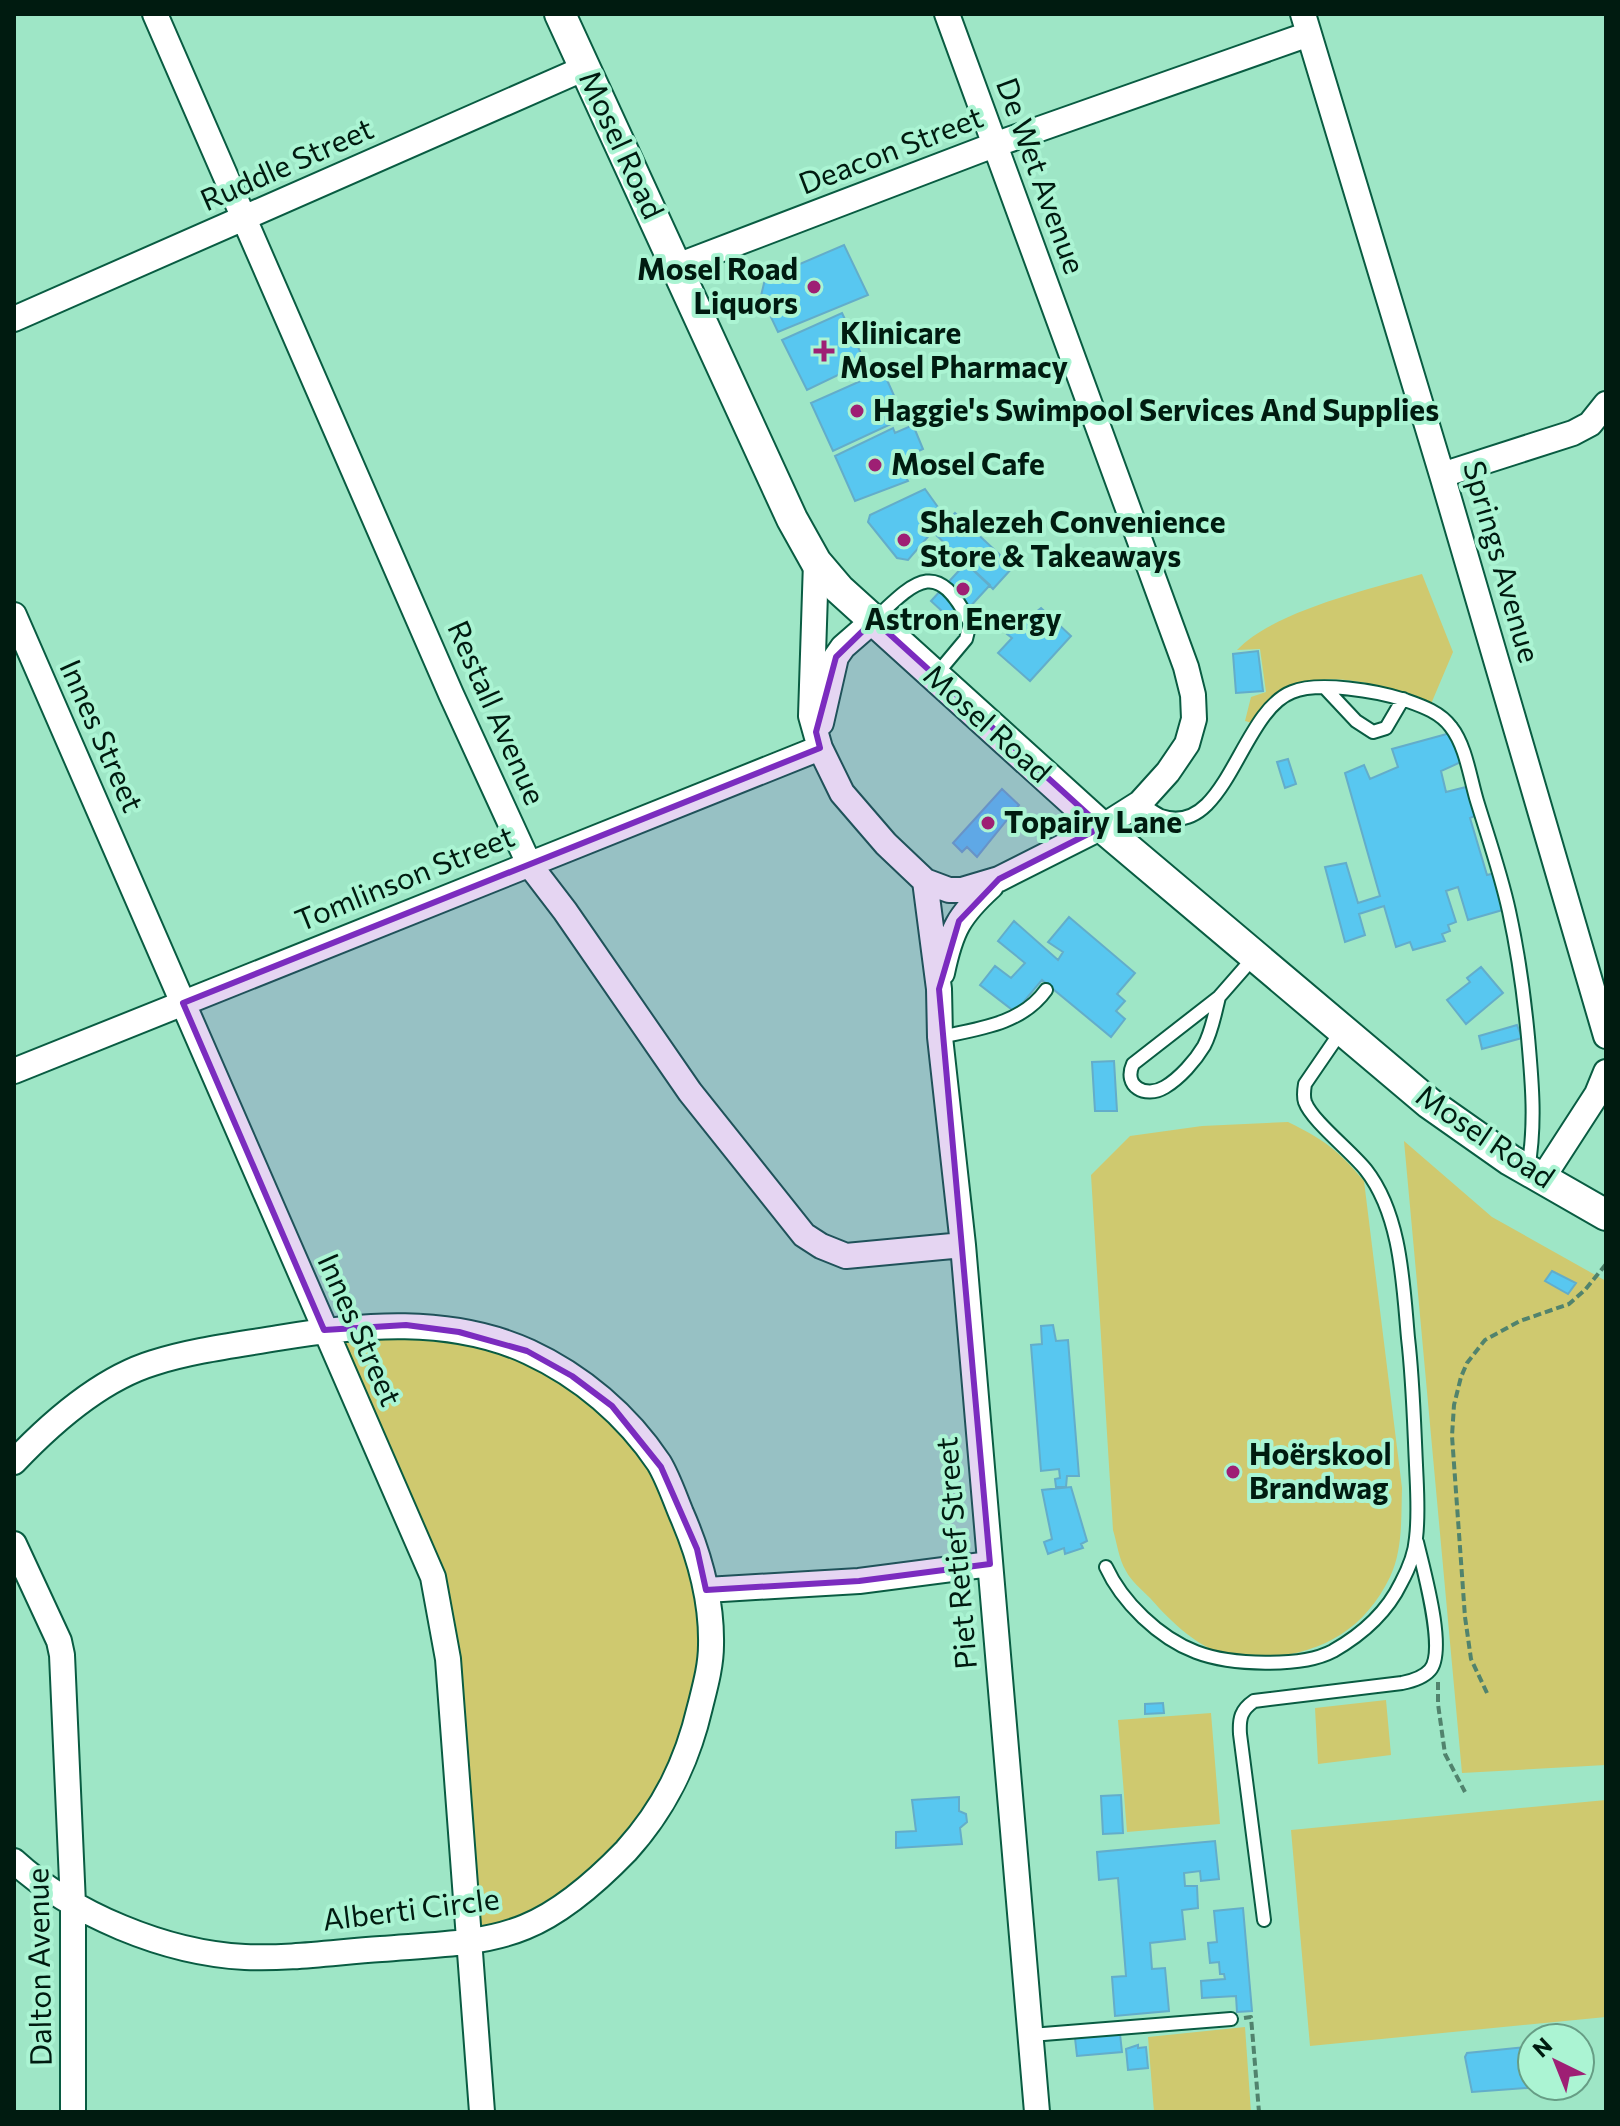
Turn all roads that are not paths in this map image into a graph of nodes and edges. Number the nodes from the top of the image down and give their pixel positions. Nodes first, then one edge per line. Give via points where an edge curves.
1 (155, 14) edge
2 (560, 14) edge
3 (947, 14) edge
4 (1306, 24) edge
5 (585, 68) junction
6 (994, 145) junction
7 (245, 218) junction
8 (677, 266) junction
9 (14, 319) edge
10 (1606, 404) edge
11 (1442, 475) junction
12 (816, 562) junction
13 (14, 615) edge
14 (874, 620) junction
15 (935, 676) junction
16 (1326, 689) junction
17 (1403, 699) junction
18 (818, 740) junction
19 (1140, 803) junction
20 (1102, 827) junction
21 (529, 864) junction
22 (999, 879) junction
23 (925, 881) junction
24 (1254, 957) junction
25 (939, 989) junction
26 (1046, 990) dead end
27 (1219, 997) junction
28 (183, 1003) junction
29 (1342, 1030) junction
30 (1606, 1036) edge
31 (940, 1037) junction
32 (14, 1071) edge
33 (1603, 1091) edge
34 (1535, 1174) junction
35 (1606, 1215) edge
36 (963, 1245) junction
37 (324, 1330) junction
38 (14, 1462) edge
39 (1416, 1539) junction
40 (14, 1544) edge
41 (990, 1564) junction
42 (1106, 1567) dead end
43 (706, 1590) junction
44 (14, 1861) edge
45 (73, 1904) junction
46 (1264, 1920) dead end
47 (469, 1941) junction
48 (1231, 2019) road end
49 (1031, 2035) junction
50 (73, 2112) edge
51 (482, 2112) edge
52 (1037, 2112) edge

1 - 7 street, Restall Avenue
2 - 5 street, Mosel Road
3 - 6 street, De Wet Avenue
4 - 6 street, Deacon Street
4 - 11 street, Springs Avenue
5 - 7 street, Ruddle Street
5 - 8 street, Mosel Road
6 - 8 street, Deacon Street
6 - 19 street, De Wet Avenue via 1193,695 1187,744
7 - 9 street, Ruddle Street
7 - 21 street, Restall Avenue
8 - 12 street, Mosel Road
10 - 11 street via 1590,424 1573,433
11 - 30 street, Springs Avenue
12 - 14 street, Mosel Road
12 - 18 street via 811,716
13 - 28 street, Innes Street
14 - 15 street, Mosel Road
14 - 15 lane via 920,582 940,583 970,623 966,639
14 - 18 street via 836,657
15 - 20 street, Mosel Road
16 - 17 lane
16 - 17 lane via 1373,732 1386,728
16 - 19 lane via 1290,692 1267,711 1202,810 1184,817 1162,816
17 - 34 lane via 1441,716 1456,734 1509,910 1533,1091
18 - 21 street, Tomlinson Street
18 - 23 street via 842,793
19 - 20 street, De Wet Avenue
20 - 22 street, Piet Retief Street
20 - 24 street, Mosel Road
21 - 28 street, Tomlinson Street
21 - 36 street, Restall Avenue via 690,1092 804,1235 846,1256
22 - 23 street, Piet Retief Street via 962,890
22 - 25 street, Piet Retief Street via 959,921
23 - 25 street, Piet Retief Street
24 - 27 lane
24 - 29 street, Mosel Road
25 - 31 street, Piet Retief Street
26 - 31 lane via 1031,1007 998,1024
27 - 27 lane via 1133,1064 1129,1075 1136,1088 1156,1091 1186,1069 1205,1044
28 - 32 street, Tomlinson Street
28 - 37 street, Innes Street
29 - 34 street, Mosel Road via 1429,1103
29 - 39 lane via 1305,1084 1304,1095 1310,1111 1367,1171 1391,1220 1409,1341
31 - 36 street, Piet Retief Street
33 - 34 street
34 - 35 street, Mosel Road
36 - 41 street, Piet Retief Street
37 - 38 street, Alberti Circle via 148,1364 60,1418
37 - 43 street, Alberti Circle via 406,1325 459,1332 527,1351 572,1376 612,1406 661,1467 697,1549
37 - 47 street, Innes Street via 440,1601
39 - 42 lane via 1401,1583 1376,1620 1331,1652 1267,1664 1197,1653 1176,1641 1134,1606
39 - 46 lane via 1438,1648 1431,1670 1415,1680 1265,1699 1244,1708 1240,1734
40 - 45 street, Dalton Avenue via 62,1655
41 - 43 street via 859,1581
41 - 49 street, Piet Retief Street
43 - 47 street, Alberti Circle via 711,1644 706,1685 684,1762 663,1805 584,1891 525,1927
44 - 45 street, Alberti Circle
45 - 47 street, Alberti Circle via 177,1946 245,1957
45 - 50 street, Dalton Avenue
47 - 51 street, Innes Street
48 - 49 lane
49 - 52 street, Piet Retief Street

